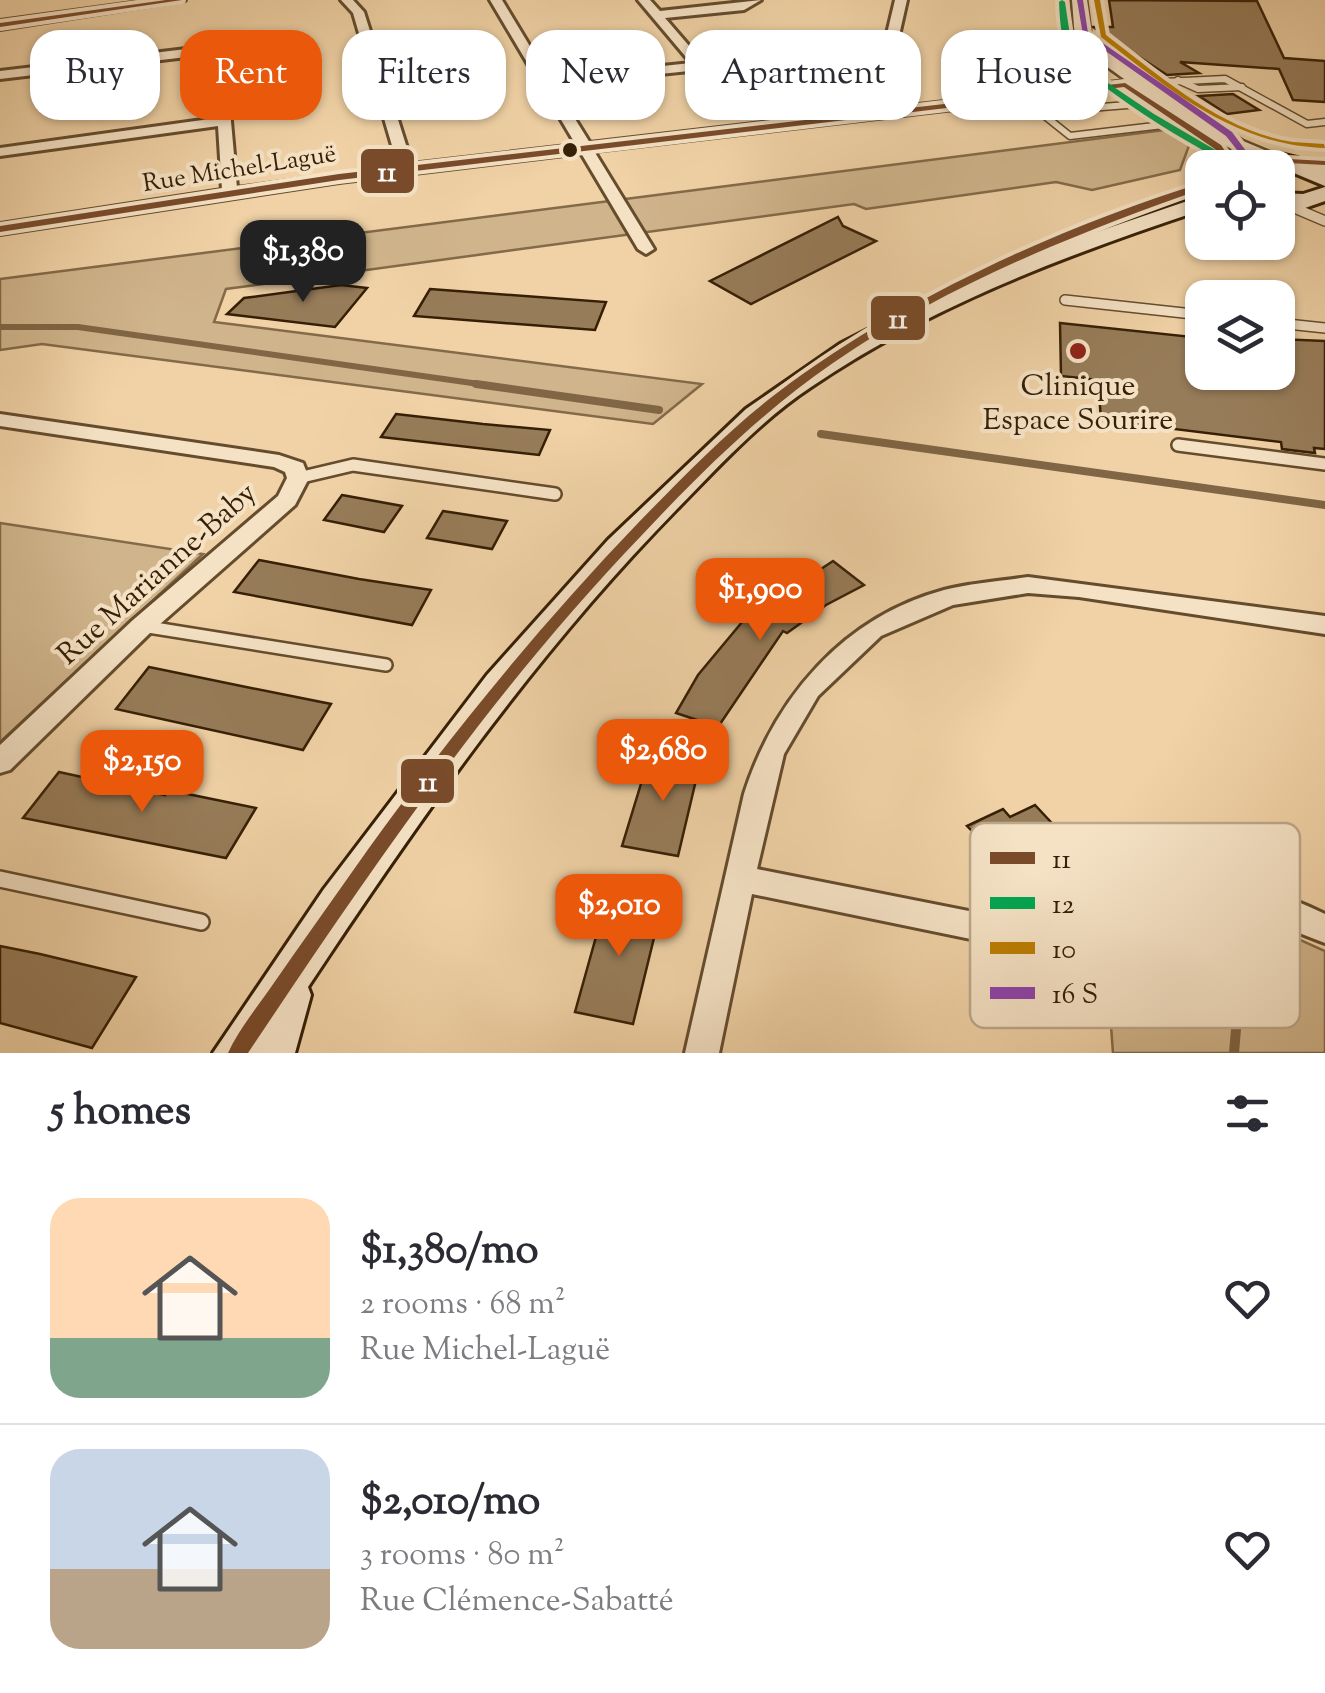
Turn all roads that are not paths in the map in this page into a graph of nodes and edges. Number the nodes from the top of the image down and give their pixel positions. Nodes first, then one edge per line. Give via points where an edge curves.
1 (178, 0) edge
2 (347, 0) edge
3 (496, 0) edge
4 (644, 0) edge
5 (755, 0) edge
6 (901, 0) edge
7 (1062, 0) edge
8 (1079, 0) edge
9 (656, 15) junction
10 (0, 25) edge
11 (894, 30) edge
12 (1064, 30) edge
13 (685, 49) edge
14 (526, 51) edge
15 (1108, 73) edge
16 (0, 76) edge
17 (1134, 84) junction
18 (1108, 87) edge
19 (1152, 103) junction
20 (1108, 105) edge
21 (941, 107) edge
22 (568, 120) edge
23 (1050, 120) edge
24 (225, 121) junction
25 (1325, 122) edge
26 (1180, 123) junction
27 (585, 148) junction
28 (1220, 150) edge
29 (1251, 150) edge
30 (0, 152) edge
31 (1295, 162) edge
32 (1325, 163) edge
33 (406, 168) junction
34 (1295, 173) edge
35 (1185, 192) edge
36 (230, 193) junction
37 (1324, 193) edge
38 (1295, 197) edge
39 (1185, 208) edge
40 (1295, 208) edge
41 (1325, 221) edge
42 (0, 229) edge
43 (646, 249) dead end
44 (941, 299) junction
45 (1065, 300) dead end
46 (1185, 313) edge
47 (1295, 325) edge
48 (1325, 328) edge
49 (0, 420) edge
50 (1178, 444) dead end
51 (1325, 464) edge
52 (298, 478) junction
53 (555, 494) dead end
54 (1325, 625) edge
55 (142, 626) junction
56 (386, 665) dead end
57 (0, 762) edge
58 (0, 878) edge
59 (740, 879) junction
60 (1300, 918) edge
61 (201, 922) dead end
62 (970, 925) edge
63 (1325, 929) edge
64 (297, 965) junction
65 (237, 1053) edge
66 (270, 1053) edge
67 (702, 1053) edge

1 - 10 street
2 - 33 street via 358,12
3 - 14 street
4 - 9 street
5 - 9 street via 740,8
6 - 11 street
7 - 12 street
8 - 17 street via 1086,43
9 - 13 street
15 - 17 street
16 - 24 street via 212,52 222,58
17 - 18 street, Rue Michel-Laguë
17 - 19 street
17 - 25 lane via 1215,78 1243,86 1307,124
17 - 29 street
19 - 20 lane
19 - 26 street
21 - 27 street, Rue Michel-Laguë
22 - 27 street
23 - 26 lane via 1070,136
24 - 30 street
24 - 36 street
26 - 28 street
27 - 33 street, Rue Michel-Laguë
27 - 43 street
31 - 32 main road
33 - 36 street, Rue Michel-Laguë
34 - 37 main road
35 - 44 main road via 1032,250
36 - 42 street, Rue Michel-Laguë
37 - 38 main road
39 - 44 main road
40 - 41 lane
44 - 64 main road via 801,380 654,512 556,614 442,756
45 - 46 lane
47 - 48 lane
49 - 52 street, Rue Marianne-Baby via 279,461
50 - 51 lane
52 - 53 lane via 353,465
52 - 55 street, Rue Marianne-Baby via 286,500
54 - 59 street via 1044,586 980,590 917,607 849,648 792,714 762,780
55 - 56 lane
55 - 57 street, Rue Marianne-Baby
58 - 61 lane
59 - 62 street
59 - 67 street
60 - 63 street
64 - 65 main road
64 - 66 main road

